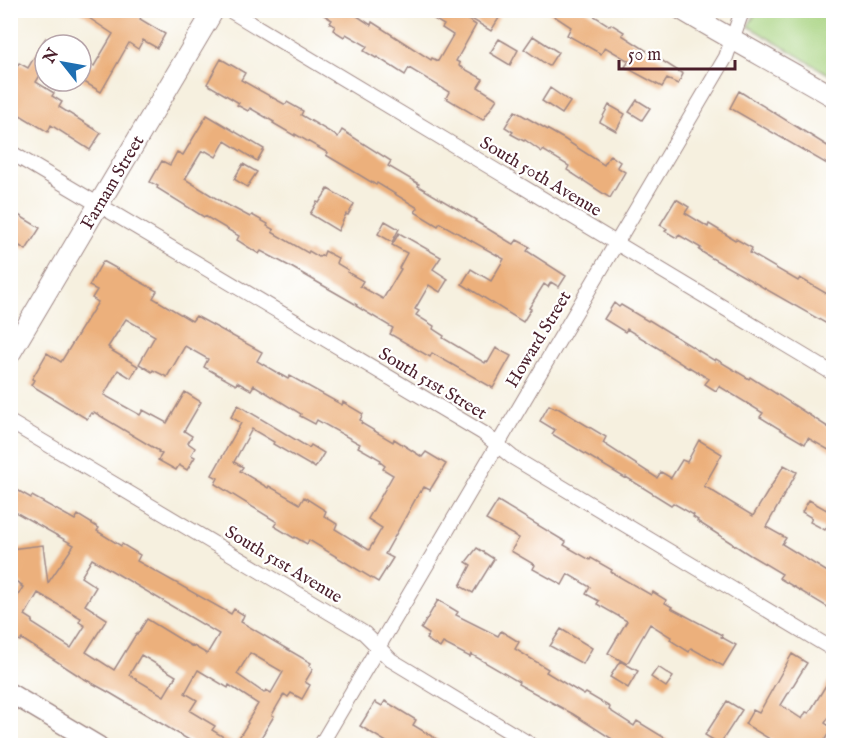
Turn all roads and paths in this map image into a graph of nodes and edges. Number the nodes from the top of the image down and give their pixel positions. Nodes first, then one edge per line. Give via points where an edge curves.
1 (214, 10) edge
2 (229, 10) edge
3 (682, 10) edge
4 (744, 10) edge
5 (732, 39) junction
6 (834, 97) edge
7 (10, 152) edge
8 (99, 204) junction
9 (616, 243) junction
10 (10, 354) edge
11 (834, 374) edge
12 (10, 422) edge
13 (497, 445) junction
14 (378, 647) junction
15 (834, 650) edge
16 (10, 693) edge
17 (99, 746) edge
18 (320, 746) edge
19 (533, 746) edge

1 - 8 main road, Farnam Street
2 - 9 street, South 50th Avenue
3 - 5 main road
4 - 5 street, Howard Street
5 - 6 main road
5 - 9 street, Howard Street via 726,57
7 - 8 street, South 51st Street
8 - 10 main road, Farnam Street
8 - 13 street, South 51st Street
9 - 11 street, South 50th Avenue
9 - 13 street, Howard Street
12 - 14 street, South 51st Avenue via 364,633
13 - 14 street, Howard Street
13 - 15 street, South 51st Street
14 - 18 street, Howard Street
14 - 19 street, South 51st Avenue via 391,660
16 - 17 street

